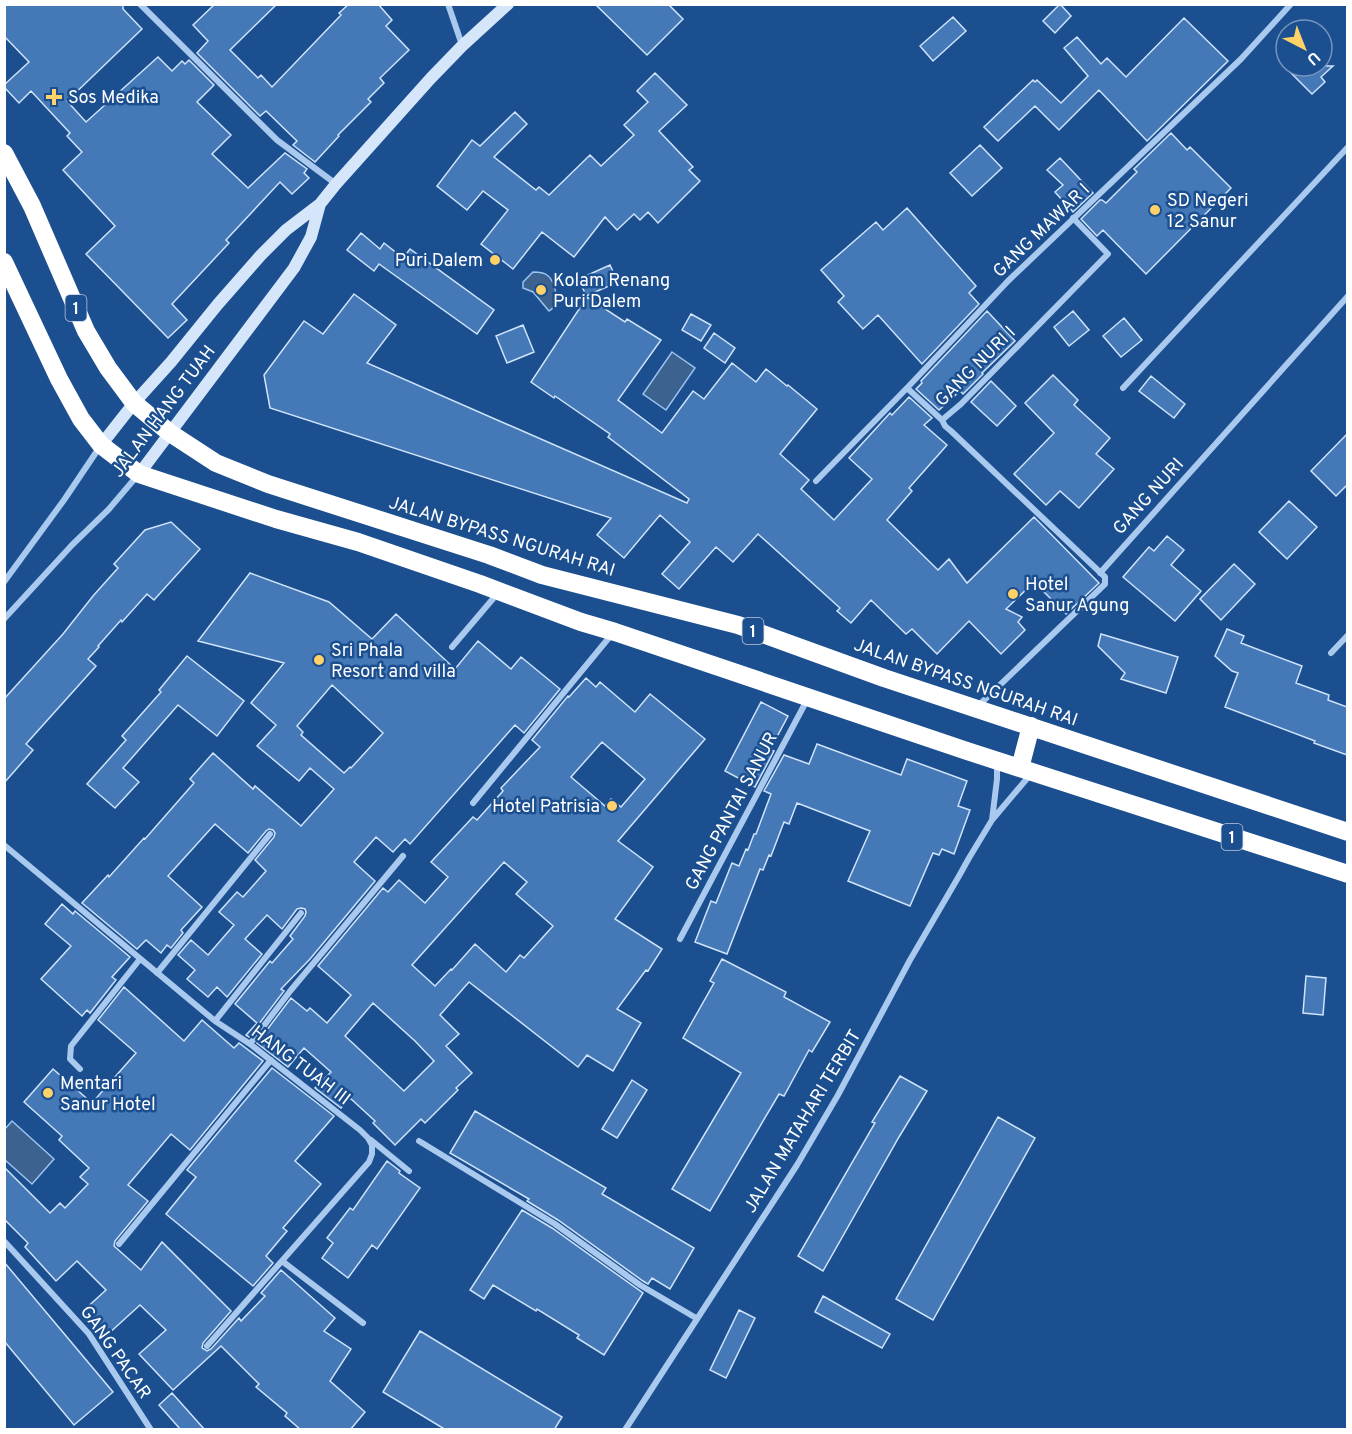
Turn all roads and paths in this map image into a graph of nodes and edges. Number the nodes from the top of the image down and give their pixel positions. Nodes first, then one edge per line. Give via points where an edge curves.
1 (140, 4) edge
2 (448, 4) edge
3 (508, 4) edge
4 (1291, 4) edge
5 (462, 46) junction
6 (1347, 147) edge
7 (4, 153) edge
8 (336, 184) junction
9 (320, 204) junction
10 (1073, 218) junction
11 (4, 262) edge
12 (1347, 296) edge
13 (907, 388) junction
14 (1123, 388) dead end
15 (134, 403) junction
16 (942, 420) junction
17 (170, 433) junction
18 (101, 445) junction
19 (139, 474) junction
20 (816, 481) dead end
21 (489, 555) junction
22 (1100, 573) junction
23 (4, 582) edge
24 (480, 584) junction
25 (500, 591) junction
26 (4, 619) edge
27 (615, 632) junction
28 (1347, 635) edge
29 (452, 647) dead end
30 (1331, 653) dead end
31 (809, 696) junction
32 (975, 709) junction
33 (1031, 726) junction
34 (996, 760) junction
35 (1026, 770) junction
36 (473, 803) dead end
37 (992, 820) junction
38 (1347, 832) edge
39 (270, 834) dead end
40 (4, 845) edge
41 (404, 856) dead end
42 (1347, 874) edge
43 (302, 913) dead end
44 (680, 939) dead end
45 (140, 959) junction
46 (157, 973) junction
47 (216, 1021) junction
48 (250, 1044) junction
49 (271, 1060) junction
50 (80, 1069) dead end
51 (368, 1138) junction
52 (419, 1141) dead end
53 (409, 1171) dead end
54 (4, 1241) edge
55 (119, 1244) dead end
56 (282, 1261) junction
57 (696, 1318) junction
58 (363, 1323) dead end
59 (207, 1346) dead end
60 (151, 1430) edge
61 (625, 1430) edge

1 - 8 street via 277,140
2 - 5 street
3 - 5 main road, JALAN HANG TUAH
4 - 10 street, GANG MAWAR I via 1232,67
5 - 8 main road, JALAN HANG TUAH
6 - 14 street
7 - 15 highway, JALAN BYPASS NGURAH RAI / 1 via 32,206 86,331
8 - 9 main road, JALAN HANG TUAH
9 - 15 main road, JALAN HANG TUAH via 261,255
9 - 17 main road, JALAN HANG TUAH via 311,237 294,268
10 - 13 street, GANG MAWAR I
10 - 16 street, GANG NURI I via 1108,254
11 - 18 highway, 1 via 59,379
12 - 22 street, GANG NURI
13 - 16 street
13 - 20 street, GANG MAWAR I
15 - 17 highway, JALAN BYPASS NGURAH RAI / 1
15 - 18 main road, JALAN HANG TUAH
16 - 22 street, GANG NURI I
17 - 19 main road, JALAN HANG TUAH
17 - 21 highway, JALAN BYPASS NGURAH RAI / 1 via 216,463 268,484
18 - 19 highway, 1
18 - 23 street, JALAN HANG TUAH
19 - 24 highway, 1
19 - 26 street, JALAN HANG TUAH
21 - 24 highway
21 - 32 highway, JALAN BYPASS NGURAH RAI / 1 via 542,574 738,625
22 - 32 street, GANG NURI via 1105,584
24 - 25 highway, 1
25 - 27 highway, 1
25 - 29 street
27 - 31 highway, 1
27 - 36 street
28 - 30 street
31 - 34 highway, 1
31 - 44 street, GANG PANTAI SANUR
32 - 33 highway, JALAN BYPASS NGURAH RAI / 1
33 - 35 highway
33 - 38 highway, JALAN BYPASS NGURAH RAI / 1
34 - 35 highway, 1
34 - 37 street, JALAN MATAHARI TERBIT
35 - 37 street, JALAN MATAHARI TERBIT
35 - 42 highway, 1
37 - 57 street, JALAN MATAHARI TERBIT via 797,1165
39 - 46 street
40 - 45 street, HANG TUAH III
41 - 48 street
43 - 47 street
45 - 46 street, HANG TUAH III
45 - 50 street via 71,1046 69,1059
46 - 47 street, HANG TUAH III
47 - 48 street, HANG TUAH III
48 - 49 street, HANG TUAH III
49 - 51 street, HANG TUAH III
49 - 55 street
51 - 53 street, HANG TUAH III
51 - 56 street via 372,1145 369,1162
52 - 57 street via 555,1224 640,1285
54 - 60 street, GANG PACAR via 89,1334
56 - 58 street
56 - 59 street
57 - 61 street, JALAN MATAHARI TERBIT

